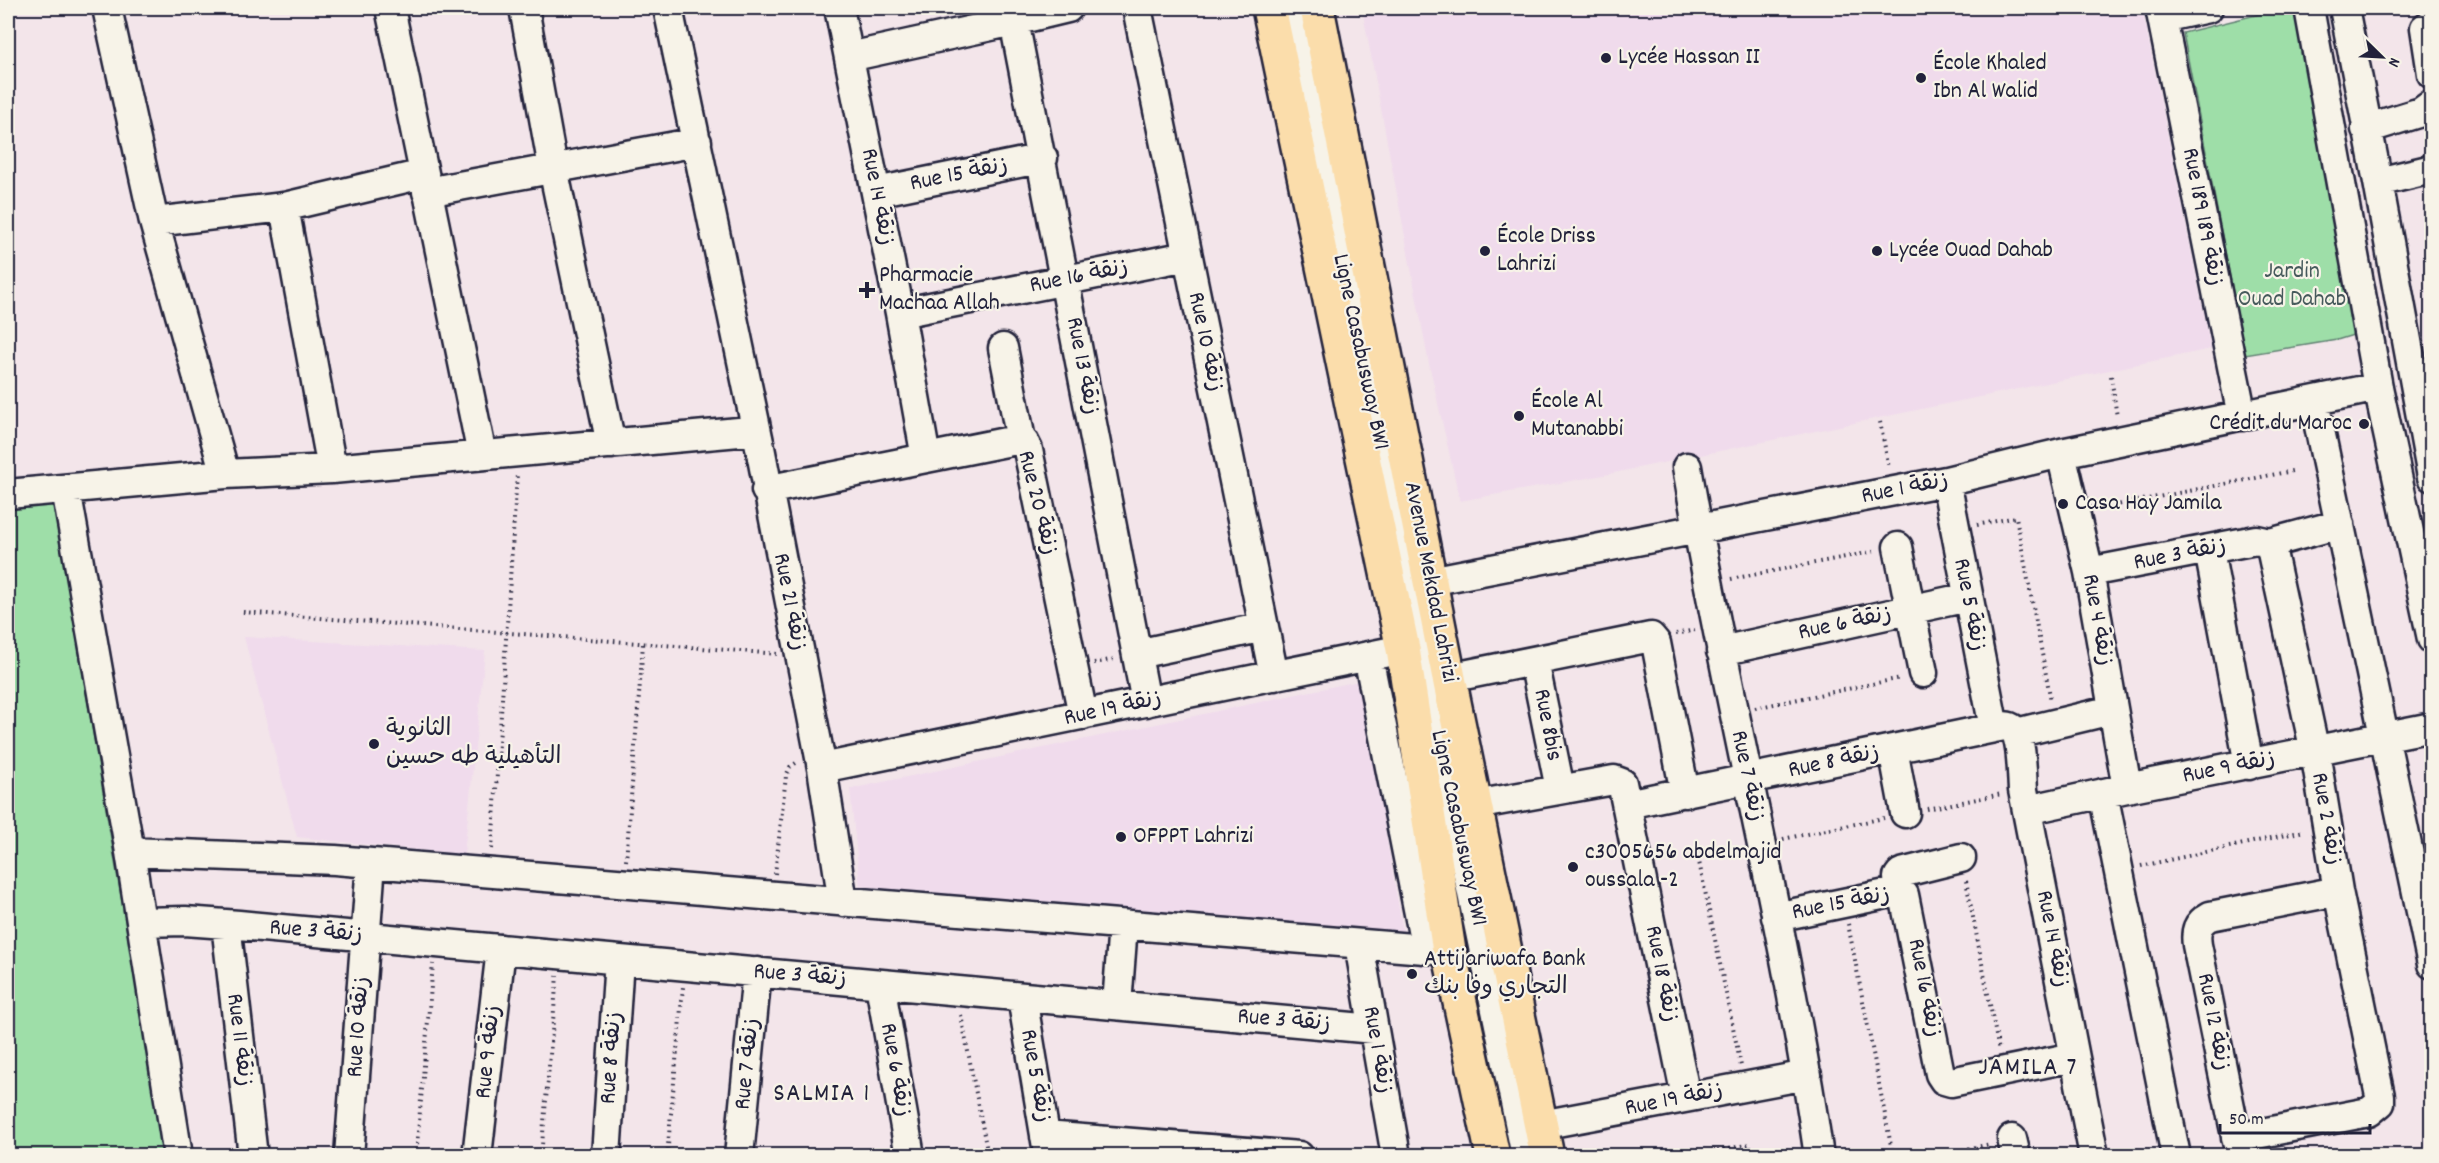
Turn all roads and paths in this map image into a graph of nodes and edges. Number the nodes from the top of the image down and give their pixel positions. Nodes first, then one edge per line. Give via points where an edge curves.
1 (107, 8) edge
2 (390, 8) edge
3 (524, 8) edge
4 (668, 8) edge
5 (839, 8) edge
6 (1068, 8) edge
7 (1137, 8) edge
8 (1269, 8) edge
9 (1279, 8) edge
10 (1290, 8) edge
11 (1317, 8) edge
12 (2208, 8) edge
13 (2309, 8) edge
14 (2344, 8) edge
15 (2161, 13) edge
16 (2432, 22) edge
17 (1016, 26) junction
18 (849, 57) junction
19 (2432, 74) edge
20 (2432, 104) edge
21 (2366, 129) junction
22 (697, 142) junction
23 (1043, 158) junction
24 (553, 168) junction
25 (2432, 169) edge
26 (2378, 182) junction
27 (425, 183) junction
28 (876, 192) junction
29 (284, 207) junction
30 (154, 222) junction
31 (1187, 256) junction
32 (1066, 280) junction
33 (900, 313) junction
34 (1003, 348) dead end
35 (2111, 376) dead end
36 (2379, 387) junction
37 (2313, 402) junction
38 (2242, 416) junction
39 (1880, 422) dead end
40 (757, 436) junction
41 (1021, 440) junction
42 (2121, 440) junction
43 (611, 444) junction
44 (519, 452) junction
45 (2061, 453) junction
46 (482, 455) junction
47 (926, 458) junction
48 (1687, 467) dead end
49 (332, 469) junction
50 (2292, 471) dead end
51 (225, 474) junction
52 (2432, 477) edge
53 (1946, 481) junction
54 (2432, 483) edge
55 (66, 489) junction
56 (766, 490) junction
57 (1893, 491) junction
58 (2401, 493) junction
59 (8, 494) edge
60 (2075, 513) junction
61 (2340, 524) junction
62 (1698, 528) junction
63 (1955, 529) junction
64 (2270, 543) junction
65 (1898, 547) joint
66 (2209, 550) junction
67 (2090, 572) junction
68 (1430, 581) junction
69 (1708, 584) junction
70 (1968, 597) junction
71 (1910, 610) junction
72 (243, 612) dead end
73 (1264, 627) junction
74 (507, 633) junction
75 (1719, 638) junction
76 (1653, 639) junction
77 (2432, 639) edge
78 (643, 644) junction
79 (1403, 650) junction
80 (1137, 654) junction
81 (799, 656) junction
82 (1368, 656) junction
83 (1534, 661) junction
84 (1073, 667) junction
85 (1923, 673) joint
86 (1274, 676) junction
87 (1449, 678) junction
88 (1146, 702) junction
89 (2112, 710) junction
90 (1734, 712) junction
91 (1083, 715) junction
92 (2056, 725) junction
93 (2432, 727) edge
94 (2006, 729) junction
95 (2386, 738) junction
96 (1893, 749) junction
97 (2314, 752) junction
98 (821, 764) junction
99 (2249, 765) junction
100 (1748, 780) junction
101 (1560, 789) junction
102 (2115, 790) junction
103 (1624, 793) junction
104 (1685, 793) junction
105 (1475, 805) junction
106 (2027, 810) junction
107 (1905, 813) dead end
108 (2328, 826) junction
109 (130, 852) junction
110 (1697, 852) dead end
111 (1961, 858) joint
112 (371, 863) junction
113 (2119, 871) junction
114 (490, 873) junction
115 (625, 884) junction
116 (2338, 891) junction
117 (1902, 894) junction
118 (773, 896) junction
119 (843, 902) junction
120 (1844, 903) junction
121 (1776, 916) junction
122 (141, 922) junction
123 (226, 924) junction
124 (1123, 925) junction
125 (365, 936) junction
126 (435, 943) junction
127 (1359, 944) junction
128 (501, 949) junction
129 (1437, 950) junction
130 (559, 954) junction
131 (619, 960) junction
132 (2432, 964) edge
133 (685, 966) junction
134 (757, 972) junction
135 (880, 984) junction
136 (957, 991) junction
137 (1022, 997) junction
138 (1117, 1005) junction
139 (1374, 1029) junction
140 (2074, 1057) junction
141 (2003, 1072) junction
142 (1807, 1075) junction
143 (1745, 1087) junction
144 (1686, 1098) junction
145 (1544, 1140) edge
146 (1047, 1145) edge
147 (2238, 1146) edge
148 (2014, 1147) edge
149 (178, 1155) edge
150 (253, 1155) edge
151 (349, 1155) edge
152 (416, 1155) edge
153 (477, 1155) edge
154 (541, 1155) edge
155 (606, 1155) edge
156 (668, 1155) edge
157 (740, 1155) edge
158 (910, 1155) edge
159 (988, 1155) edge
160 (1299, 1155) edge
161 (1396, 1155) edge
162 (1493, 1155) edge
163 (1513, 1155) edge
164 (1526, 1155) edge
165 (1694, 1155) edge
166 (1752, 1155) edge
167 (1819, 1155) edge
168 (1893, 1155) edge
169 (1933, 1155) edge
170 (2094, 1155) edge
171 (2176, 1155) edge

1 - 30 street
2 - 27 street
3 - 24 street
4 - 22 street, Rue 21 زنقة
5 - 18 street, Rue 14 زنقة
6 - 17 street
7 - 31 street, Rue 10 زنقة
8 - 79 main road, Avenue Mekdad Lahrizi
9 - 163 street, Ligne Casabusway BW1
10 - 164 street, Ligne Casabusway BW1
11 - 68 main road, Avenue Mekdad Lahrizi
12 - 15 street, Rue 189 زنقة 189
13 - 36 street
14 - 21 street
15 - 38 street, Rue 189 زنقة 189
16 - 19 street via 2425,28
17 - 18 street
17 - 23 street, Rue 13 زنقة
18 - 28 street, Rue 14 زنقة
20 - 21 street via 2421,112
21 - 26 street
22 - 24 street
22 - 40 street, Rue 21 زنقة
23 - 28 street, Rue 15 زنقة
23 - 32 street, Rue 13 زنقة
24 - 27 street
24 - 43 street
25 - 26 street
26 - 52 street
27 - 29 street
27 - 46 street
28 - 33 street, Rue 14 زنقة
29 - 30 street
29 - 49 street
30 - 51 street
31 - 32 street, Rue 16 زنقة
31 - 73 street, Rue 10 زنقة
32 - 33 street, Rue 16 زنقة
32 - 80 street, Rue 13 زنقة
33 - 47 street, Rue 14 زنقة
34 - 41 street
35 - 42 path
36 - 37 street, Rue 1 زنقة
36 - 58 street
37 - 38 street, Rue 1 زنقة
37 - 61 street
38 - 42 street, Rue 1 زنقة
39 - 57 path
40 - 43 street via 750,431
40 - 56 street, Rue 21 زنقة
41 - 47 street, Rue 20 زنقة
41 - 84 street, Rue 20 زنقة via 1028,450
42 - 45 street, Rue 1 زنقة
43 - 44 street
44 - 46 street
44 - 74 path
45 - 53 street, Rue 1 زنقة
45 - 60 street, Rue 4 زنقة
46 - 49 street
47 - 56 street, Rue 20 زنقة
48 - 62 street, Rue 7 زنقة
49 - 51 street
50 - 60 path
51 - 55 street
53 - 57 street, Rue 1 زنقة
53 - 63 street, Rue 5 زنقة
54 - 58 street
55 - 59 street
55 - 109 street
56 - 81 street, Rue 21 زنقة
57 - 62 street, Rue 1 زنقة
58 - 77 street
60 - 67 street, Rue 4 زنقة
61 - 64 street, Rue 3 زنقة
61 - 95 street
62 - 68 street, Rue 1 زنقة
62 - 69 street, Rue 7 زنقة
63 - 70 street, Rue 5 زنقة
63 - 92 path via 2016,517
64 - 66 street, Rue 3 زنقة via 2256,540
64 - 97 street, Rue 2 زنقة
65 - 69 path
65 - 71 street
66 - 67 street, Rue 3 زنقة
66 - 99 street
67 - 89 street, Rue 4 زنقة
68 - 87 main road, Avenue Mekdad Lahrizi
69 - 75 street, Rue 7 زنقة
70 - 71 street, Rue 6 زنقة
70 - 94 street, Rue 5 زنقة
71 - 75 street, Rue 6 زنقة
71 - 85 street
72 - 74 path
73 - 80 street
73 - 86 street, Rue 10 زنقة
74 - 78 path
74 - 114 path
75 - 76 path
75 - 90 street, Rue 7 زنقة
76 - 83 street
76 - 104 street
78 - 81 path
78 - 115 path
79 - 82 street, Rue 19 زنقة
79 - 129 main road, Avenue Mekdad Lahrizi
80 - 84 path
80 - 88 street, Rue 13 زنقة
81 - 98 street, Rue 21 زنقة
82 - 86 street, Rue 19 زنقة
82 - 129 street
83 - 87 street
83 - 101 street, Rue 8bis
84 - 91 street, Rue 20 زنقة
85 - 90 path
86 - 88 street, Rue 19 زنقة
87 - 105 main road, Avenue Mekdad Lahrizi
88 - 91 street, Rue 19 زنقة
89 - 92 street, Rue 8 زنقة
89 - 102 street, Rue 4 زنقة
90 - 100 street, Rue 7 زنقة
91 - 98 street, Rue 19 زنقة
92 - 94 street, Rue 8 زنقة
93 - 95 street, Rue 9 زنقة
94 - 96 street, Rue 8 زنقة
94 - 106 street, Rue 14 زنقة
95 - 97 street, Rue 9 زنقة
95 - 132 street
96 - 100 street, Rue 8 زنقة
96 - 107 street
97 - 99 street, Rue 9 زنقة
97 - 108 street, Rue 2 زنقة
98 - 118 path via 797,762 786,776
98 - 119 street, Rue 21 زنقة
99 - 102 street, Rue 9 زنقة
100 - 104 street, Rue 8 زنقة
100 - 121 street, Rue 7 زنقة
101 - 103 street, Rue 8 زنقة via 1614,780
101 - 105 street, Rue 8 زنقة
102 - 106 street, Rue 9 زنقة
102 - 113 street, Rue 4 زنقة
103 - 104 street, Rue 8 زنقة
103 - 144 street, Rue 18 زنقة
105 - 145 main road, Avenue Mekdad Lahrizi
106 - 140 street, Rue 14 زنقة
108 - 113 path
108 - 116 street, Rue 2 زنقة
109 - 112 street
109 - 122 street
110 - 143 path
111 - 117 street via 1901,873 1898,877
111 - 141 path
112 - 114 street
112 - 125 street, Rue 10 زنقة
113 - 171 street, Rue 4 زنقة
114 - 115 street
115 - 118 street
116 - 147 street, Rue 2 زنقة via 2380,1103 2369,1112
116 - 147 street, Rue 12 زنقة via 2210,916 2199,925 2196,934
117 - 120 street, Rue 15 زنقة
117 - 141 street, Rue 16 زنقة via 1940,1074 1951,1082
118 - 119 street
119 - 124 street
120 - 121 street, Rue 15 زنقة
120 - 168 path
121 - 142 street, Rue 7 زنقة
122 - 123 street, Rue 3 زنقة
122 - 149 street
123 - 125 street, Rue 3 زنقة
123 - 150 street, Rue 11 زنقة
124 - 127 street
124 - 138 street
125 - 126 street, Rue 3 زنقة
125 - 151 street, Rue 10 زنقة
126 - 128 street, Rue 3 زنقة
126 - 152 path
127 - 129 street
127 - 139 street, Rue 1 زنقة
128 - 130 street, Rue 3 زنقة
128 - 153 street, Rue 9 زنقة
129 - 162 main road, Avenue Mekdad Lahrizi
130 - 131 street, Rue 3 زنقة
130 - 154 path
131 - 133 street, Rue 3 زنقة
131 - 155 street, Rue 8 زنقة
133 - 134 street, Rue 3 زنقة
133 - 156 path
134 - 135 street, Rue 3 زنقة
134 - 157 street, Rue 7 زنقة
135 - 136 street, Rue 3 زنقة
135 - 158 street, Rue 6 زنقة
136 - 137 street, Rue 3 زنقة
136 - 159 path
137 - 138 street, Rue 3 زنقة
137 - 146 street, Rue 5 زنقة
138 - 139 street, Rue 3 زنقة
139 - 161 street, Rue 1 زنقة
140 - 141 street
140 - 170 street, Rue 14 زنقة
142 - 143 street, Rue 19 زنقة
142 - 167 street, Rue 7 زنقة
143 - 144 street, Rue 19 زنقة
144 - 145 street, Rue 19 زنقة
146 - 160 street
148 - 169 path
165 - 166 path via 1750,1144

